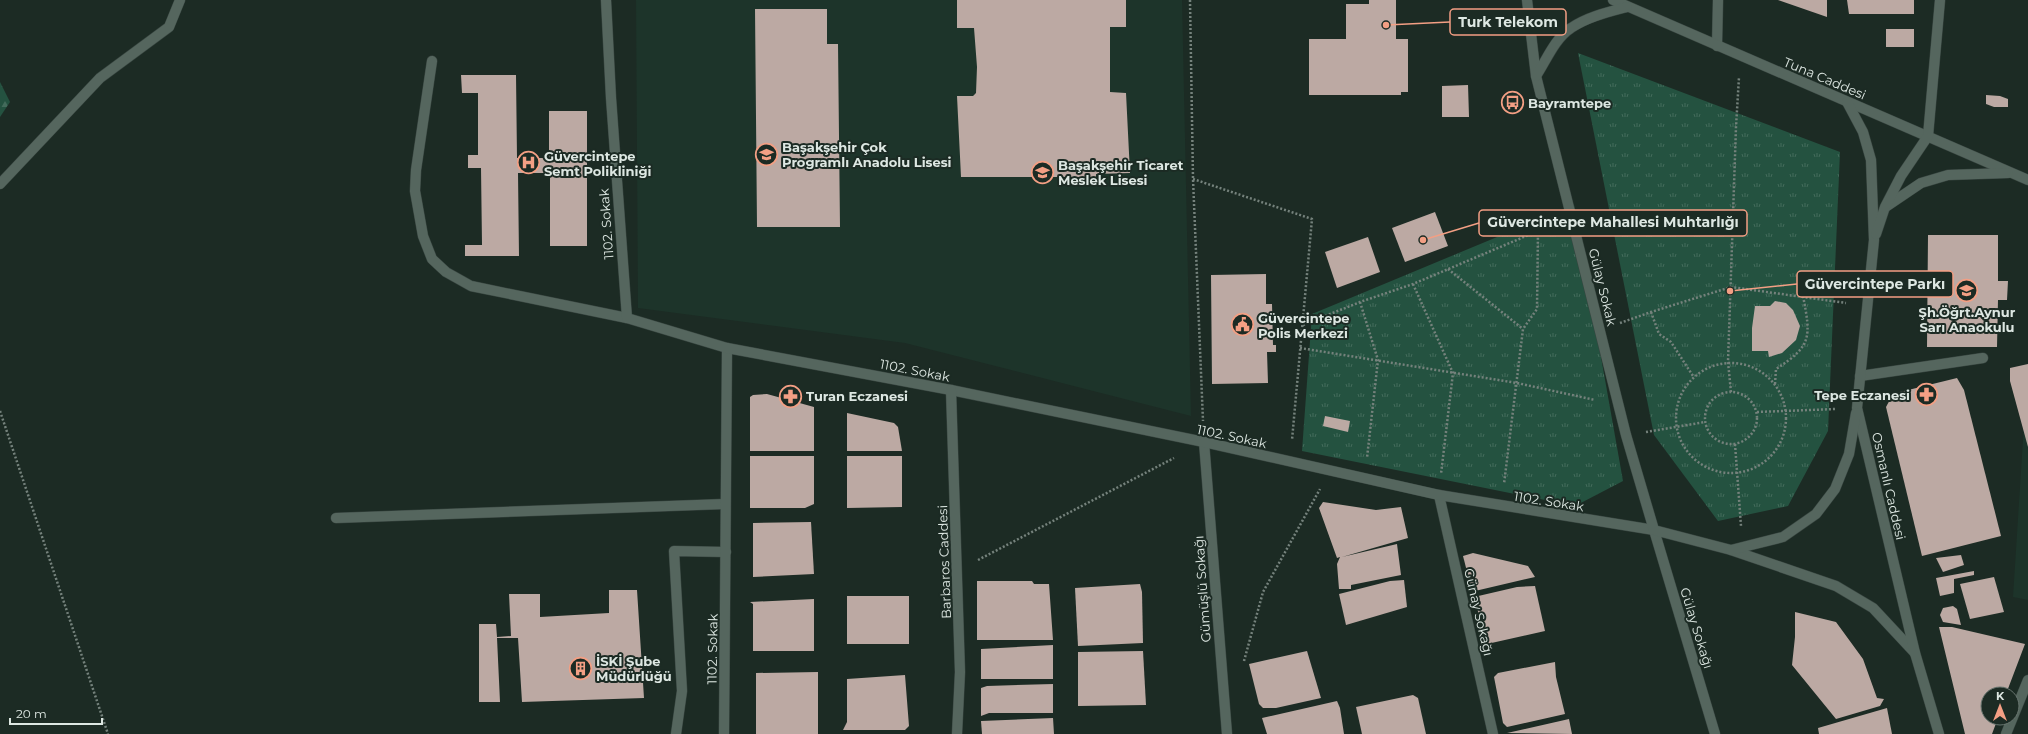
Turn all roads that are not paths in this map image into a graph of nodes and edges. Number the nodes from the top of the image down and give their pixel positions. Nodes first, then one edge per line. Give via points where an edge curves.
1 (180, 0) edge
2 (606, 0) edge
3 (1527, 0) edge
4 (1613, 0) edge
5 (1718, 0) edge
6 (1940, 0) edge
7 (1627, 7) junction
8 (1717, 46) junction
9 (432, 61) dead end
10 (1536, 76) junction
11 (1847, 102) junction
12 (1928, 136) junction
13 (2012, 173) junction
14 (2028, 180) edge
15 (0, 184) edge
16 (1886, 207) junction
17 (1874, 240) junction
18 (626, 318) junction
19 (727, 348) junction
20 (1983, 358) dead end
21 (1860, 376) junction
22 (951, 390) junction
23 (1857, 408) junction
24 (1204, 442) junction
25 (1439, 495) junction
26 (726, 504) junction
27 (336, 518) dead end
28 (1654, 530) junction
29 (1731, 550) junction
30 (726, 552) junction
31 (1915, 653) junction
32 (2028, 680) edge
33 (1226, 732) edge
34 (676, 734) edge
35 (724, 734) edge
36 (957, 734) edge
37 (1493, 734) edge
38 (1715, 734) edge
39 (1939, 734) edge
40 (2006, 734) edge

1 - 15 street via 169,27 100,78
2 - 18 street, 1102. Sokak
3 - 10 street, Gülay Sokak
4 - 7 street, Tuna Caddesi
5 - 8 street
6 - 12 street
7 - 8 street, Tuna Caddesi
7 - 10 street via 1599,15 1570,28 1556,44
8 - 11 street, Tuna Caddesi
9 - 18 street via 416,170 416,191 423,236 432,259 446,272 471,286
10 - 28 street, Gülay Sokak via 1626,435
11 - 12 street, Tuna Caddesi
11 - 17 street via 1863,132 1871,160
12 - 13 street, Tuna Caddesi
12 - 16 street via 1901,176
13 - 14 street, Tuna Caddesi
13 - 16 street via 1948,175 1921,183
16 - 17 street
17 - 21 street, Osmanlı Caddesi
18 - 19 street, 1102. Sokak
19 - 22 street, 1102. Sokak
19 - 26 street, 1102. Sokak
20 - 21 street
21 - 23 street, Osmanlı Caddesi
22 - 24 street, 1102. Sokak
22 - 36 street, Barbaros Caddesi via 960,672
23 - 29 street via 1849,454 1835,489 1816,514 1783,537
23 - 31 street, Osmanlı Caddesi
24 - 25 street, 1102. Sokak
24 - 33 street, Gümüşlü Sokağı
25 - 28 street, 1102. Sokak
25 - 37 street, Günay Sokağı
26 - 27 street
26 - 30 street, 1102. Sokak
28 - 29 street, 1102. Sokak
28 - 38 street, Gülay Sokağı
29 - 31 street, 1102. Sokak via 1836,586 1873,608
30 - 34 street via 674,551 682,690
30 - 35 street, 1102. Sokak
31 - 39 street, Osmanlı Caddesi
32 - 40 street

